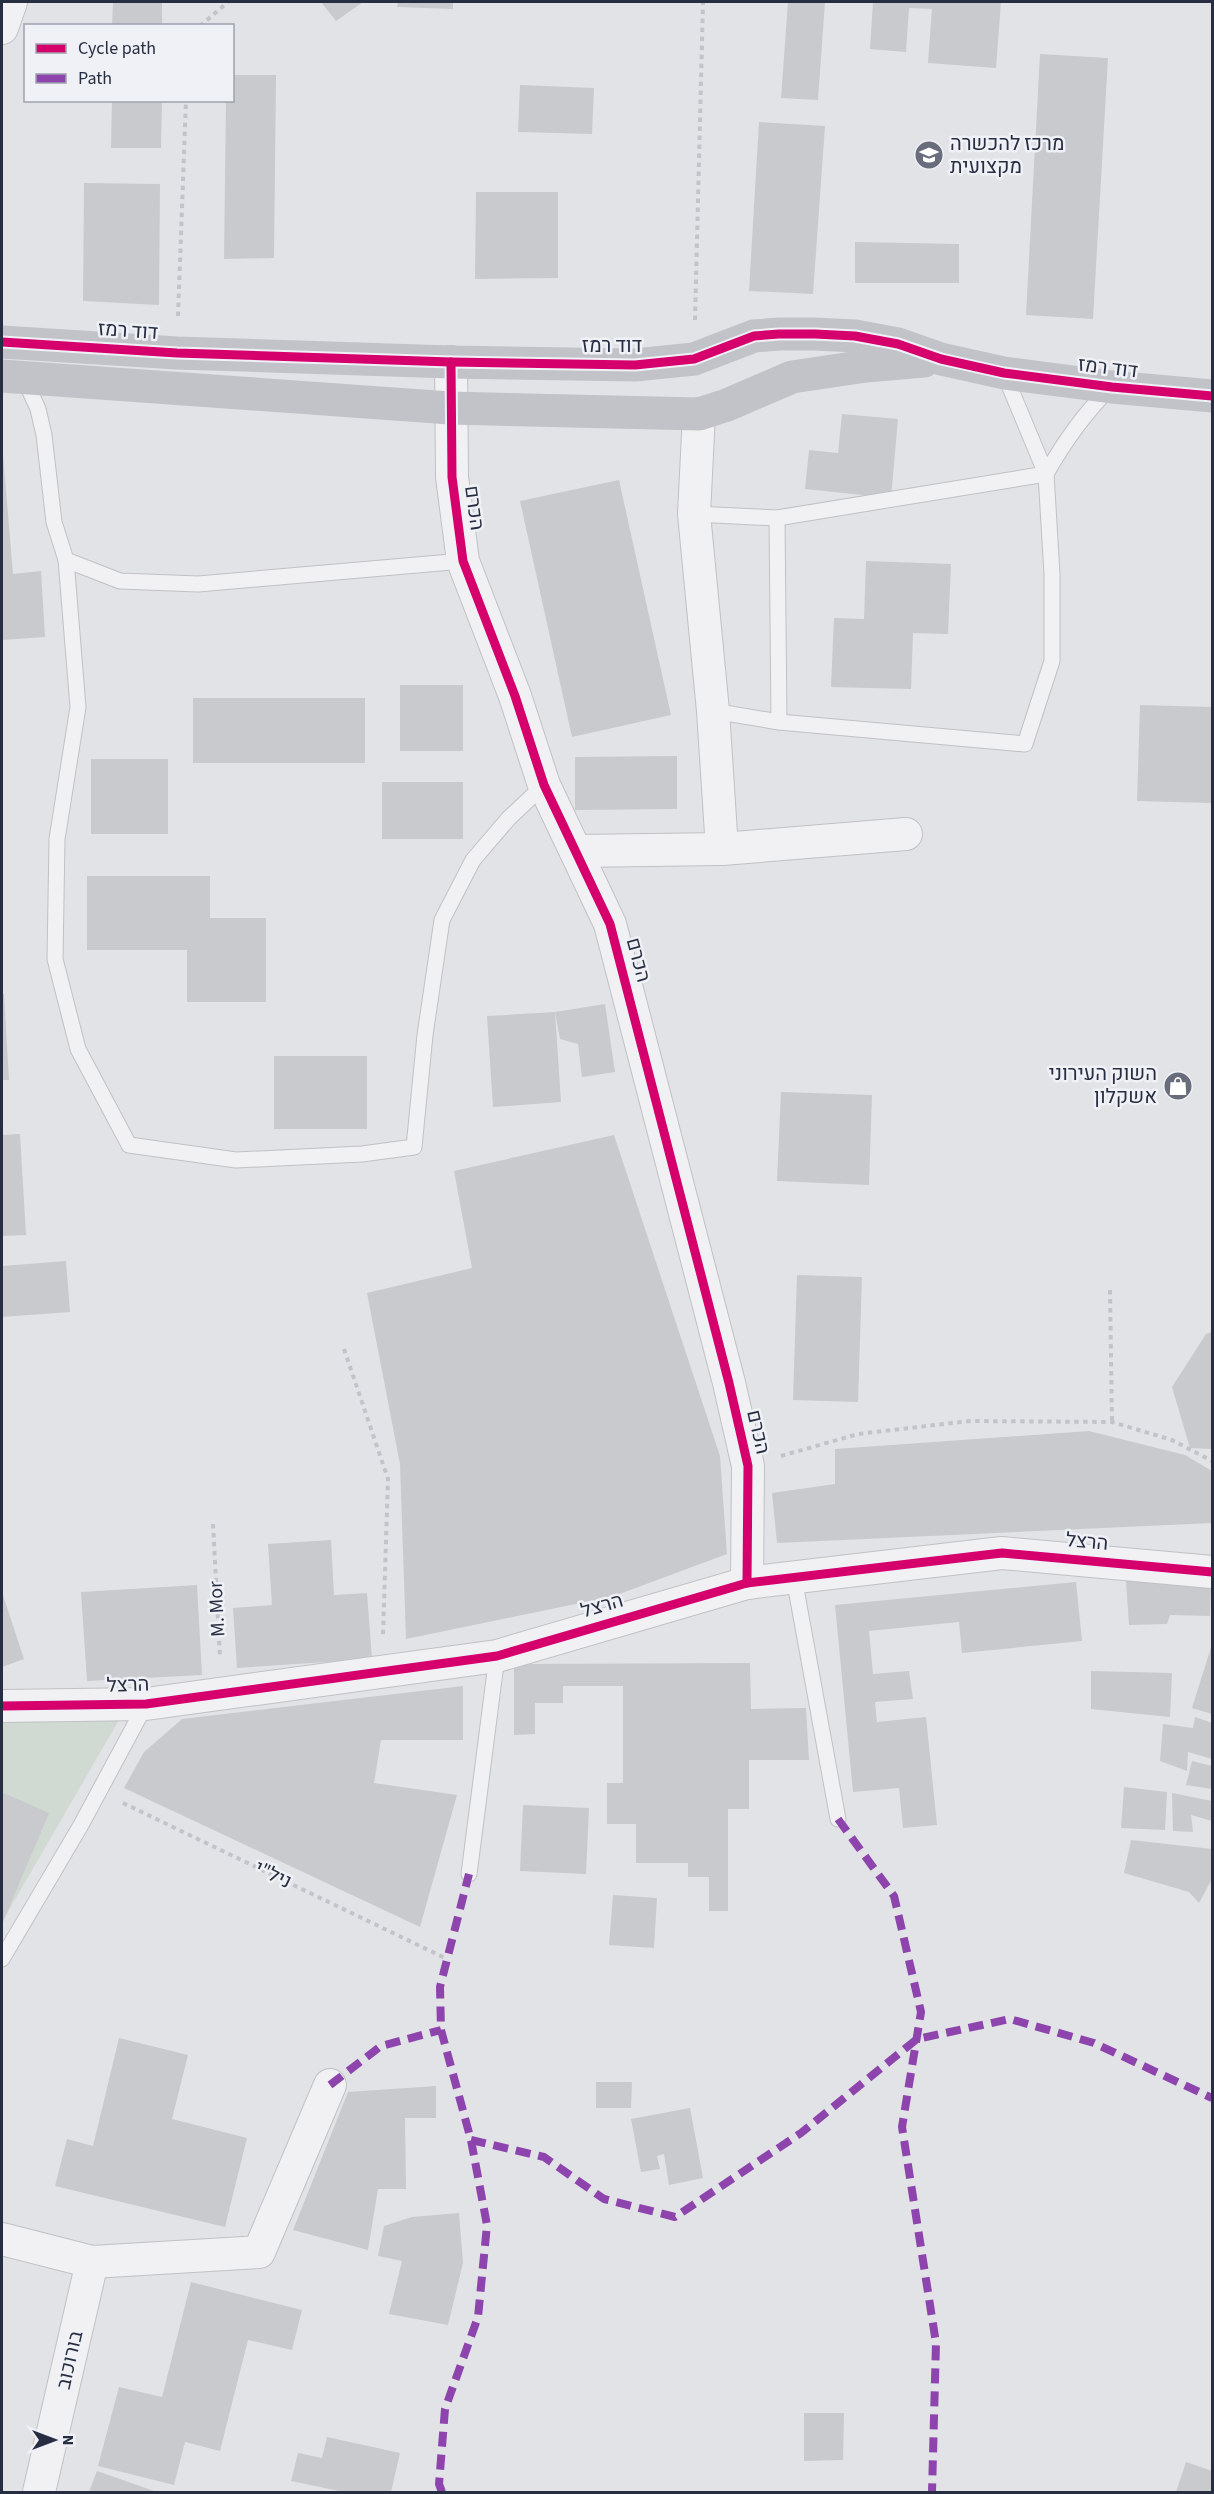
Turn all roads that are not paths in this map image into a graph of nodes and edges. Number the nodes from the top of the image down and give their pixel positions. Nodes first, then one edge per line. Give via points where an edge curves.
1 (11, 2) edge
2 (2, 28) edge
3 (3, 338) edge
4 (941, 359) junction
5 (451, 362) junction
6 (1004, 373) junction
7 (13, 377) edge
8 (1112, 387) junction
9 (1212, 396) edge
10 (450, 408) junction
11 (699, 414) junction
12 (1046, 474) junction
13 (694, 514) junction
14 (777, 518) junction
15 (66, 560) junction
16 (463, 561) junction
17 (713, 711) junction
18 (779, 722) junction
19 (544, 785) junction
20 (906, 834) dead end
21 (722, 849) junction
22 (577, 850) junction
23 (1212, 1572) edge
24 (794, 1578) junction
25 (747, 1583) junction
26 (497, 1656) junction
27 (146, 1704) junction
28 (2, 1706) edge
29 (838, 1819) dead end
30 (469, 1874) dead end
31 (2, 1959) edge
32 (330, 2085) dead end
33 (2, 2239) edge
34 (92, 2262) junction
35 (39, 2493) edge

1 - 2 street
3 - 5 street, דוד רמז via 177,353
3 - 7 street
4 - 5 street, דוד רמז via 898,344 855,336 779,334 754,336 694,359 635,365
4 - 6 street, דוד רמז
4 - 11 street, דוד רמז via 792,377
5 - 10 street, הכרם
6 - 8 street, דוד רמז
6 - 12 lane
7 - 10 street, דוד רמז
7 - 15 lane via 38,409 54,522
8 - 9 street, דוד רמז
8 - 12 lane via 1069,434
10 - 11 street, דוד רמז
10 - 16 street, הכרם via 452,477
11 - 13 street
12 - 14 lane
12 - 18 lane via 1052,661 1025,744
13 - 14 lane
13 - 17 street
14 - 18 lane
15 - 16 lane via 120,581 198,584
15 - 19 lane via 78,707 57,839 55,959 78,1049 129,1145 236,1161 414,1147 442,921 472,860 508,818
16 - 19 street, הכרם
17 - 18 lane
17 - 21 street
19 - 22 street, הכרם
20 - 21 street
21 - 22 street
22 - 25 street, הכרם via 610,924 729,1383 748,1466
23 - 24 street, הרצל via 1002,1553
24 - 25 street, הרצל
24 - 29 lane
25 - 26 street, הרצל
26 - 27 street, הרצל
26 - 30 lane
27 - 28 street, הרצל
27 - 31 lane
32 - 34 street via 259,2253
33 - 34 street
34 - 35 street, בורוכוב

